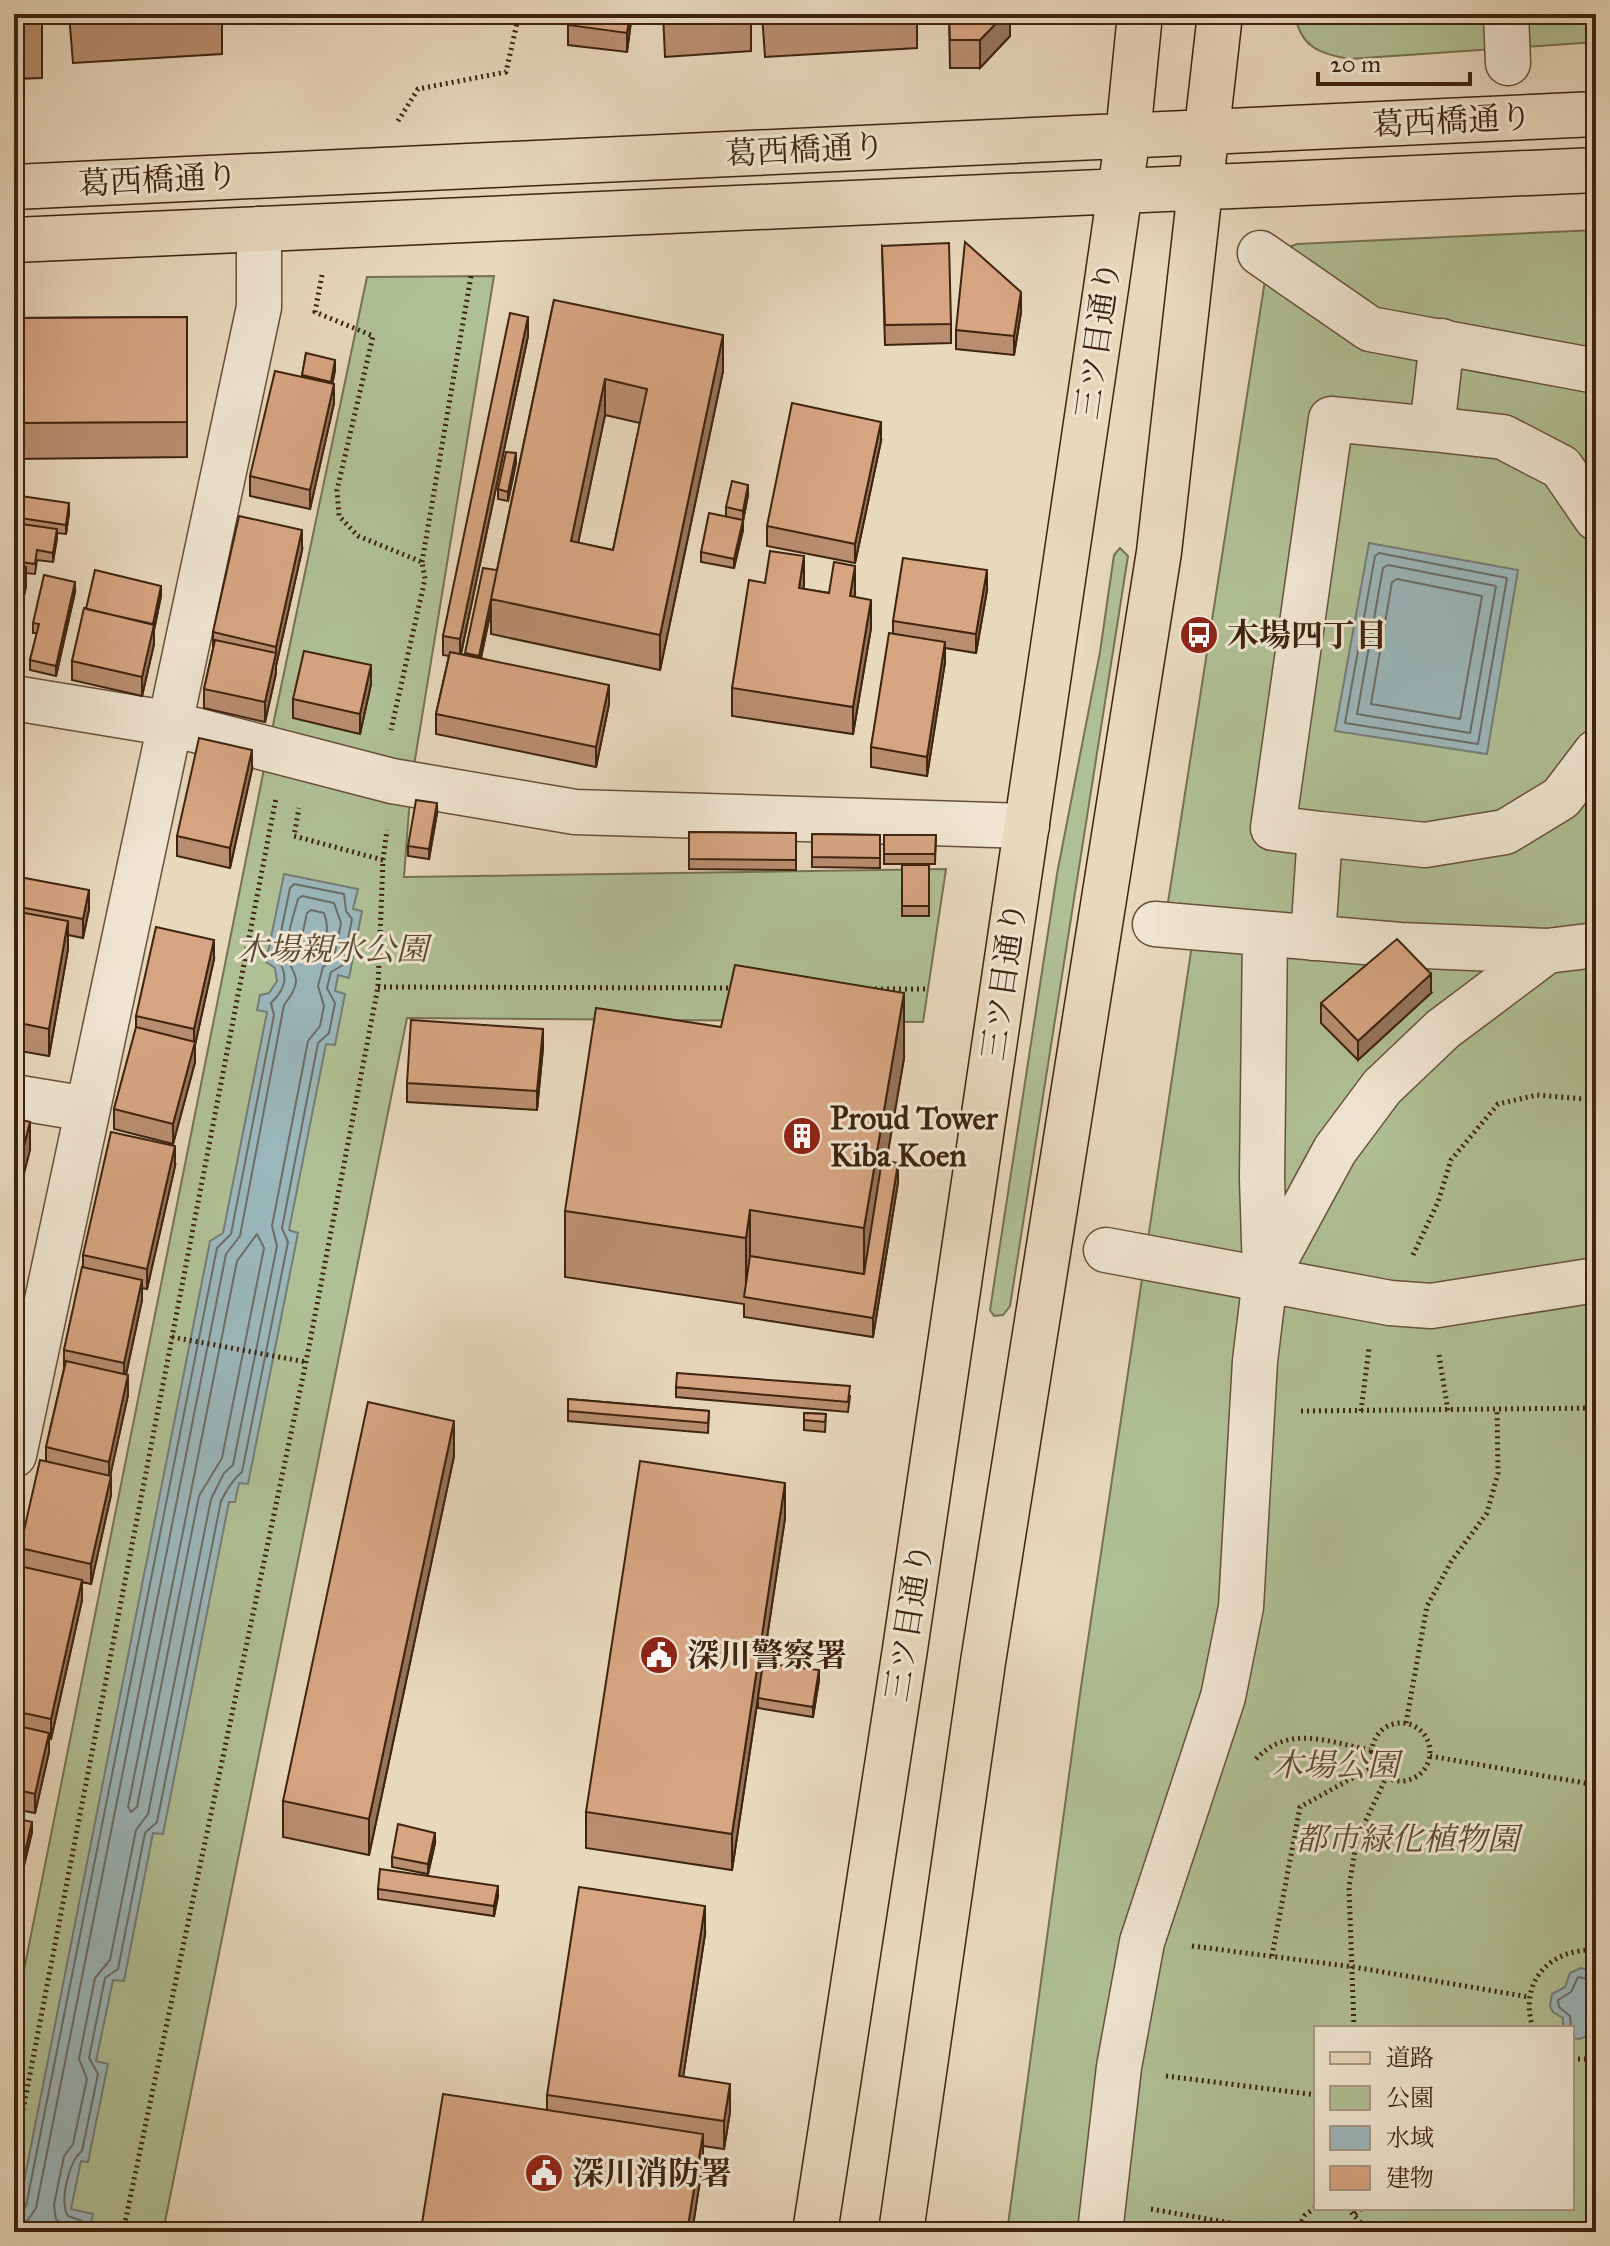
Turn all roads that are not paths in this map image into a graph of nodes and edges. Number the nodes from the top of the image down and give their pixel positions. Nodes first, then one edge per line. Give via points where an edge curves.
1 (1140, 14) edge
2 (1220, 14) edge
3 (1506, 14) edge
4 (1508, 63) dead end
5 (1596, 114) edge
6 (1207, 131) junction
7 (1128, 135) junction
8 (1596, 170) edge
9 (1200, 186) junction
10 (14, 187) edge
11 (1119, 189) junction
12 (259, 229) junction
13 (14, 240) edge
14 (1260, 253) dead end
15 (1442, 341) junction
16 (1596, 371) edge
17 (1432, 429) junction
18 (1596, 518) edge
19 (14, 698) edge
20 (172, 724) junction
21 (1596, 752) edge
22 (1027, 826) junction
23 (1320, 834) junction
24 (1155, 924) dead end
25 (1265, 935) junction
26 (1313, 938) junction
27 (1596, 945) edge
28 (1547, 951) junction
29 (14, 1097) edge
30 (87, 1109) junction
31 (1106, 1250) dead end
32 (1265, 1279) junction
33 (1596, 1280) edge
34 (14, 1455) edge
35 (815, 2232) edge
36 (901, 2232) edge
37 (1100, 2232) edge

1 - 7 main road, 三ツ目通り
2 - 6 main road
3 - 4 street
5 - 6 main road, 葛西橋通り
6 - 7 main road, 葛西橋通り
6 - 9 main road
7 - 10 main road, 葛西橋通り
7 - 11 main road, 三ツ目通り
8 - 9 main road, 葛西橋通り
9 - 11 main road, 葛西橋通り
9 - 36 main road via 1159,552 983,1662
11 - 12 main road, 葛西橋通り
11 - 22 main road, 三ツ目通り
12 - 13 main road, 葛西橋通り
12 - 20 street via 259,307
14 - 15 street via 1370,329
15 - 16 street
15 - 17 street
17 - 18 street via 1503,437 1561,467
17 - 23 street via 1331,419 1273,828
19 - 20 street
20 - 22 street via 380,778 575,812
20 - 30 street
21 - 23 street via 1561,798 1505,832 1425,845
22 - 35 main road, 三ツ目通り
23 - 26 street
24 - 25 street
25 - 26 street
25 - 32 street
26 - 28 street
27 - 28 street
28 - 32 street via 1443,1029 1382,1087 1335,1150
29 - 30 street
30 - 34 street
31 - 32 street
32 - 33 street via 1399,1303
32 - 37 street via 1241,1607 1223,1697 1142,1942 1119,2067

